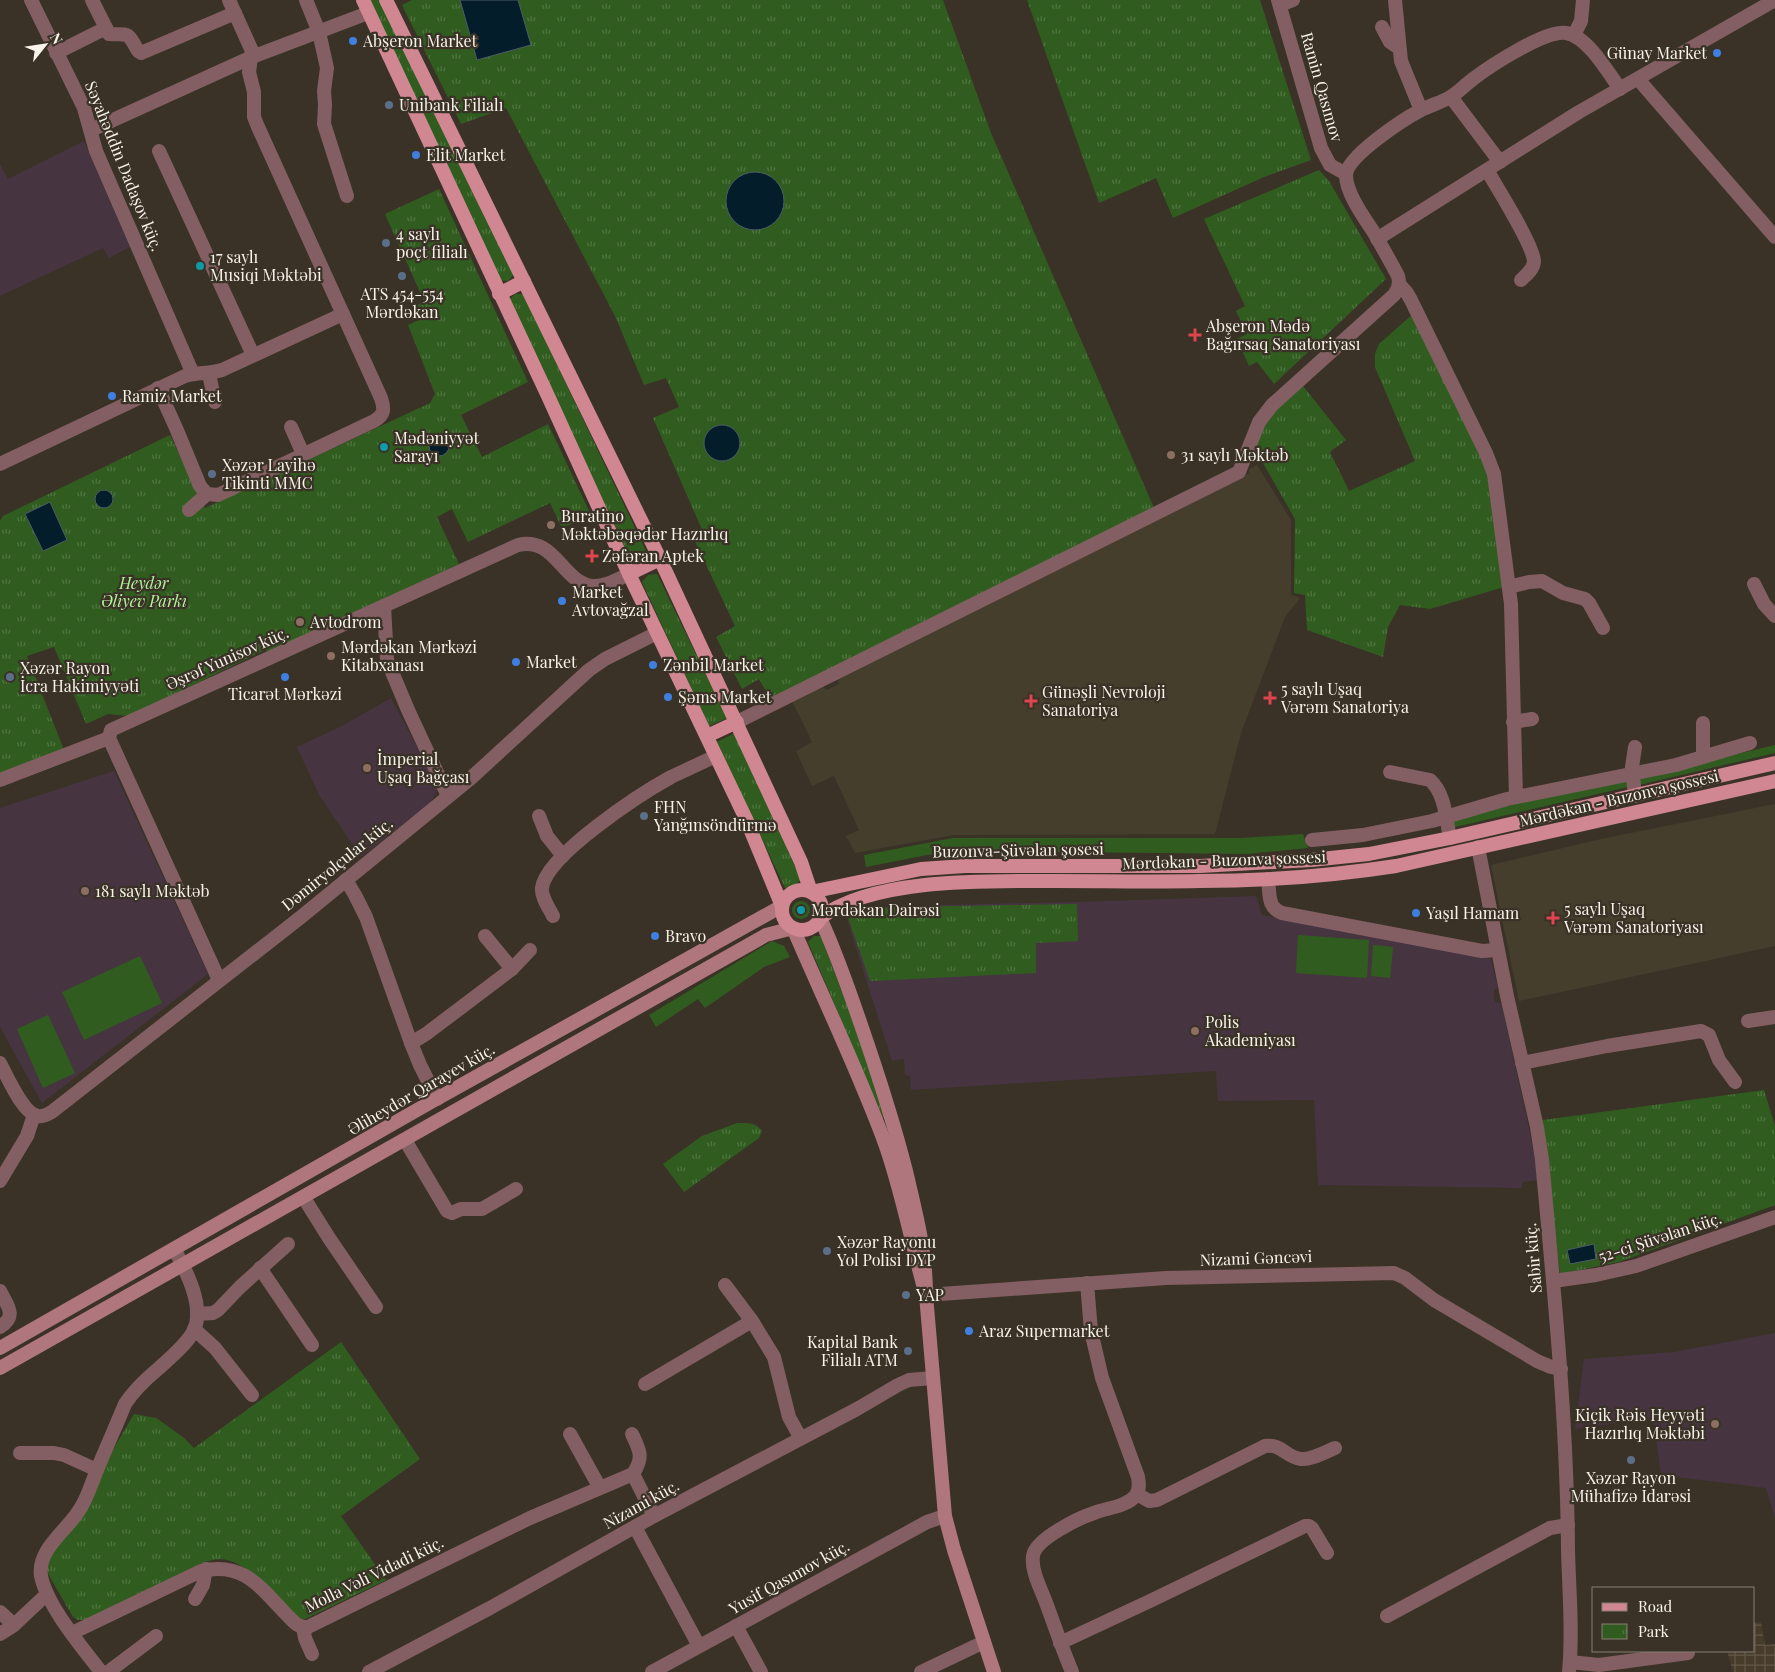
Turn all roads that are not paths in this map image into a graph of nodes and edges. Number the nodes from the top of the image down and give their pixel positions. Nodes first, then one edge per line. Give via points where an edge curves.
1 (31, 0) edge
2 (92, 0) edge
3 (306, 0) edge
4 (386, 0) edge
5 (1396, 0) edge
6 (1583, 0) edge
7 (1775, 0) edge
8 (1284, 2) edge
9 (232, 6) edge
10 (365, 6) edge
11 (1382, 27) dead end
12 (106, 28) junction
13 (319, 32) junction
14 (1574, 36) junction
15 (1399, 48) junction
16 (56, 53) junction
17 (252, 57) junction
18 (1638, 79) junction
19 (1620, 89) junction
20 (1452, 96) junction
21 (1421, 110) junction
22 (91, 130) junction
23 (159, 151) dead end
24 (1500, 162) junction
25 (1487, 170) junction
26 (1346, 174) junction
27 (347, 196) dead end
28 (1775, 237) edge
29 (1377, 238) junction
30 (1521, 280) dead end
31 (524, 281) junction
32 (1399, 284) junction
33 (499, 294) junction
34 (343, 314) junction
35 (254, 355) junction
36 (193, 374) junction
37 (209, 374) junction
38 (158, 388) junction
39 (215, 402) dead end
40 (291, 427) dead end
41 (303, 454) junction
42 (0, 464) edge
43 (207, 494) junction
44 (189, 510) dead end
45 (660, 559) junction
46 (629, 574) junction
47 (1754, 584) dead end
48 (1509, 587) junction
49 (384, 606) junction
50 (1775, 616) edge
51 (1603, 628) dead end
52 (657, 633) junction
53 (1532, 719) dead end
54 (737, 722) junction
55 (1514, 722) junction
56 (1702, 723) dead end
57 (707, 736) junction
58 (109, 738) junction
59 (1750, 743) dead end
60 (1635, 747) dead end
61 (716, 756) junction
62 (1703, 757) junction
63 (1775, 763) edge
64 (1390, 772) dead end
65 (1632, 772) junction
66 (0, 780) edge
67 (1775, 781) edge
68 (448, 796) junction
69 (1635, 796) junction
70 (1516, 797) junction
71 (539, 816) dead end
72 (1446, 817) junction
73 (1450, 838) junction
74 (1312, 840) dead end
75 (1478, 847) junction
76 (562, 856) junction
77 (1268, 879) junction
78 (346, 880) junction
79 (811, 892) junction
80 (782, 906) junction
81 (553, 916) dead end
82 (820, 918) junction
83 (794, 928) junction
84 (485, 936) dead end
85 (530, 950) dead end
86 (1498, 950) junction
87 (512, 969) junction
88 (219, 980) junction
89 (602, 1007) junction
90 (1775, 1017) edge
91 (1748, 1021) dead end
92 (611, 1023) junction
93 (411, 1043) junction
94 (0, 1063) edge
95 (1522, 1063) junction
96 (1736, 1082) dead end
97 (437, 1099) junction
98 (34, 1115) junction
99 (405, 1140) junction
100 (0, 1181) edge
101 (289, 1184) junction
102 (516, 1189) dead end
103 (300, 1199) junction
104 (1775, 1217) edge
105 (288, 1244) dead end
106 (174, 1248) junction
107 (183, 1264) junction
108 (260, 1268) junction
109 (1553, 1281) junction
110 (1087, 1283) junction
111 (725, 1285) dead end
112 (0, 1291) edge
113 (926, 1295) junction
114 (77, 1304) junction
115 (376, 1307) dead end
116 (197, 1314) junction
117 (752, 1321) junction
118 (0, 1327) edge
119 (194, 1329) junction
120 (312, 1345) dead end
121 (0, 1348) edge
122 (4, 1367) edge
123 (1561, 1369) junction
124 (933, 1378) junction
125 (645, 1384) dead end
126 (252, 1395) dead end
127 (570, 1434) dead end
128 (632, 1434) dead end
129 (800, 1438) junction
130 (1335, 1448) dead end
131 (20, 1453) dead end
132 (97, 1470) junction
133 (633, 1474) junction
134 (600, 1488) junction
135 (1137, 1494) junction
136 (654, 1516) junction
137 (945, 1516) junction
138 (1568, 1525) junction
139 (635, 1526) junction
140 (1327, 1553) dead end
141 (206, 1569) junction
142 (47, 1594) junction
143 (195, 1599) dead end
144 (0, 1612) edge
145 (1387, 1616) dead end
146 (14, 1625) junction
147 (736, 1626) junction
148 (303, 1627) junction
149 (72, 1633) junction
150 (0, 1634) edge
151 (156, 1636) dead end
152 (984, 1642) junction
153 (1060, 1643) junction
154 (699, 1646) junction
155 (1688, 1653) dead end
156 (312, 1654) dead end
157 (1569, 1667) edge
158 (101, 1672) edge
159 (108, 1672) edge
160 (369, 1672) edge
161 (652, 1672) edge
162 (761, 1672) edge
163 (921, 1672) edge
164 (994, 1672) edge
165 (1072, 1672) edge

1 - 16 street, Səyahəddin Dadaşov küç.
2 - 12 street
3 - 13 street
4 - 31 main road
5 - 15 street
6 - 14 street
7 - 18 street
8 - 26 street, Ramin Qasımov via 1320,148 1330,165
9 - 12 street via 142,52 138,51 129,35 108,34
9 - 17 street via 250,43
10 - 13 street
10 - 33 main road
11 - 15 street via 1390,42
12 - 16 street
13 - 17 street
13 - 27 street via 327,68 324,124
14 - 19 street via 1590,50
14 - 20 street via 1558,33 1537,40 1480,74
15 - 21 street
16 - 22 street, Səyahəddin Dadaşov küç. via 84,108
17 - 22 street
17 - 34 street via 254,117
18 - 19 street
18 - 28 street
19 - 24 street
20 - 21 street
20 - 24 street
21 - 26 street via 1361,152 1351,162
22 - 36 street, Səyahəddin Dadaşov küç. via 96,151
23 - 35 street
24 - 25 street
25 - 29 street
25 - 30 street via 1532,253 1533,267
26 - 29 street via 1352,196
29 - 32 street via 1398,276
31 - 33 main road
31 - 45 main road
32 - 48 street via 1408,293 1492,467
32 - 54 street via 1394,295 1268,409 1255,431 1243,466 1235,476
33 - 46 main road
34 - 35 street
34 - 41 street via 381,398 384,413 374,421
35 - 37 street
36 - 37 street
36 - 38 street
37 - 39 street
38 - 42 street
38 - 43 street via 196,479
40 - 41 street
41 - 43 street via 218,495
43 - 44 street
45 - 46 main road
45 - 54 main road
46 - 49 street, Əşrəf Yunisov küç. via 593,586 574,576 541,546 526,542
46 - 52 main road
47 - 50 street via 1764,604
48 - 51 street via 1542,581 1564,593 1585,599
48 - 55 street via 1513,621
49 - 58 street, Əşrəf Yunisov küç. via 117,727 111,730
49 - 68 street via 388,660
52 - 57 main road
52 - 68 street, Dəmiryolçular küç. via 589,670
53 - 55 street
54 - 57 main road
54 - 79 main road via 801,862
55 - 70 street
56 - 62 street
57 - 61 main road
58 - 66 street
58 - 88 street
59 - 62 street
60 - 65 street
61 - 76 street via 650,789
61 - 80 main road
62 - 65 street
63 - 69 main road, Buzonva-Şüvəlan şosesi
64 - 72 street via 1430,780 1440,793
65 - 69 street
65 - 70 street
67 - 75 main road, Mərdəkan - Buzonva şossesi
68 - 78 street, Dəmiryolçular küç.
69 - 73 main road, Buzonva-Şüvəlan şosesi
70 - 72 street
71 - 76 street via 547,836
72 - 73 street
72 - 74 street via 1363,835
73 - 79 main road, Buzonva-Şüvəlan şosesi via 1369,854 1258,863 965,866 913,871
75 - 77 main road, Mərdəkan - Buzonva şossesi via 1373,870
75 - 86 street, Sabir küç.
76 - 81 street via 542,886 542,894
77 - 82 main road, Mərdəkan - Buzonva şossesi via 990,881 924,885 857,899
77 - 86 street via 1271,907 1282,913 1482,951
78 - 88 street, Dəmiryolçular küç.
78 - 93 street via 366,917
79 - 80 main road via 793,892
79 - 82 main road via 820,900
80 - 83 main road via 784,919
80 - 89 main road, Əliheydər Qarayev küç.
82 - 83 main road via 812,928
82 - 113 main road via 846,981 892,1117 924,1251
83 - 92 main road via 770,933
83 - 113 main road via 883,1138
84 - 87 street
85 - 87 street
86 - 95 street, Sabir küç.
87 - 93 street
88 - 98 street, Dəmiryolçular küç. via 53,1111 43,1116
89 - 92 main road
89 - 97 main road, Əliheydər Qarayev küç.
90 - 91 street
92 - 99 main road
93 - 97 street
94 - 98 street via 21,1102
95 - 96 street via 1701,1030 1709,1035 1719,1060
95 - 109 street, Sabir küç. via 1540,1145
97 - 101 main road, Əliheydər Qarayev küç.
98 - 100 street via 27,1136
99 - 102 street via 447,1211 452,1213 462,1208 482,1210
99 - 103 main road
101 - 103 main road via 286,1197
101 - 106 main road, Əliheydər Qarayev küç.
103 - 107 main road
103 - 115 street
104 - 109 street, 52-ci Şüvəlan küç. via 1636,1266
105 - 108 street
106 - 107 street
106 - 114 main road, Əliheydər Qarayev küç.
107 - 116 street via 191,1283
107 - 122 main road
108 - 116 street via 218,1310
108 - 120 street
109 - 123 street, Sabir küç.
110 - 113 street, Nizami Gəncəvi
110 - 123 street, Nizami Gəncəvi via 1394,1273 1537,1361
110 - 135 street via 1093,1344 1112,1408 1138,1477
111 - 117 street
112 - 118 street via 11,1315
113 - 124 main road
114 - 121 main road
114 - 122 main road
116 - 119 street
117 - 125 street
117 - 129 street via 774,1357 789,1417
119 - 126 street via 215,1348
119 - 132 street via 180,1349 130,1396
123 - 138 street, Sabir küç.
124 - 129 street, Nizami küç. via 904,1382
124 - 137 main road
127 - 134 street
128 - 133 street via 640,1456
129 - 136 street, Nizami küç.
130 - 135 street via 1304,1459 1292,1457 1273,1445 1265,1446 1157,1500 1149,1501
131 - 132 street via 64,1455
132 - 142 street via 79,1511 42,1560 41,1575
133 - 134 street, Molla Vəli Vidadi küç.
133 - 136 street
134 - 148 street, Molla Vəli Vidadi küç. via 530,1518
135 - 153 street via 1126,1502 1073,1522 1043,1542 1034,1553 1036,1575
136 - 139 street, Nizami küç.
137 - 147 street, Yusif Qasımov küç. via 927,1522
137 - 152 main road
138 - 145 street via 1545,1531
138 - 157 street, Sabir küç.
139 - 154 street
139 - 160 street, Nizami küç.
140 - 153 street via 1312,1528 1305,1526
141 - 143 street via 203,1585
141 - 148 street, Molla Vəli Vidadi küç. via 222,1568 241,1573
141 - 149 street, Molla Vəli Vidadi küç.
142 - 146 street
142 - 149 street
144 - 146 street
146 - 150 street
147 - 154 street, Yusif Qasımov küç.
147 - 162 street
148 - 156 street
149 - 158 street
151 - 159 street
152 - 163 street
152 - 164 main road
153 - 165 street
154 - 161 street, Yusif Qasımov küç.
155 - 157 street

